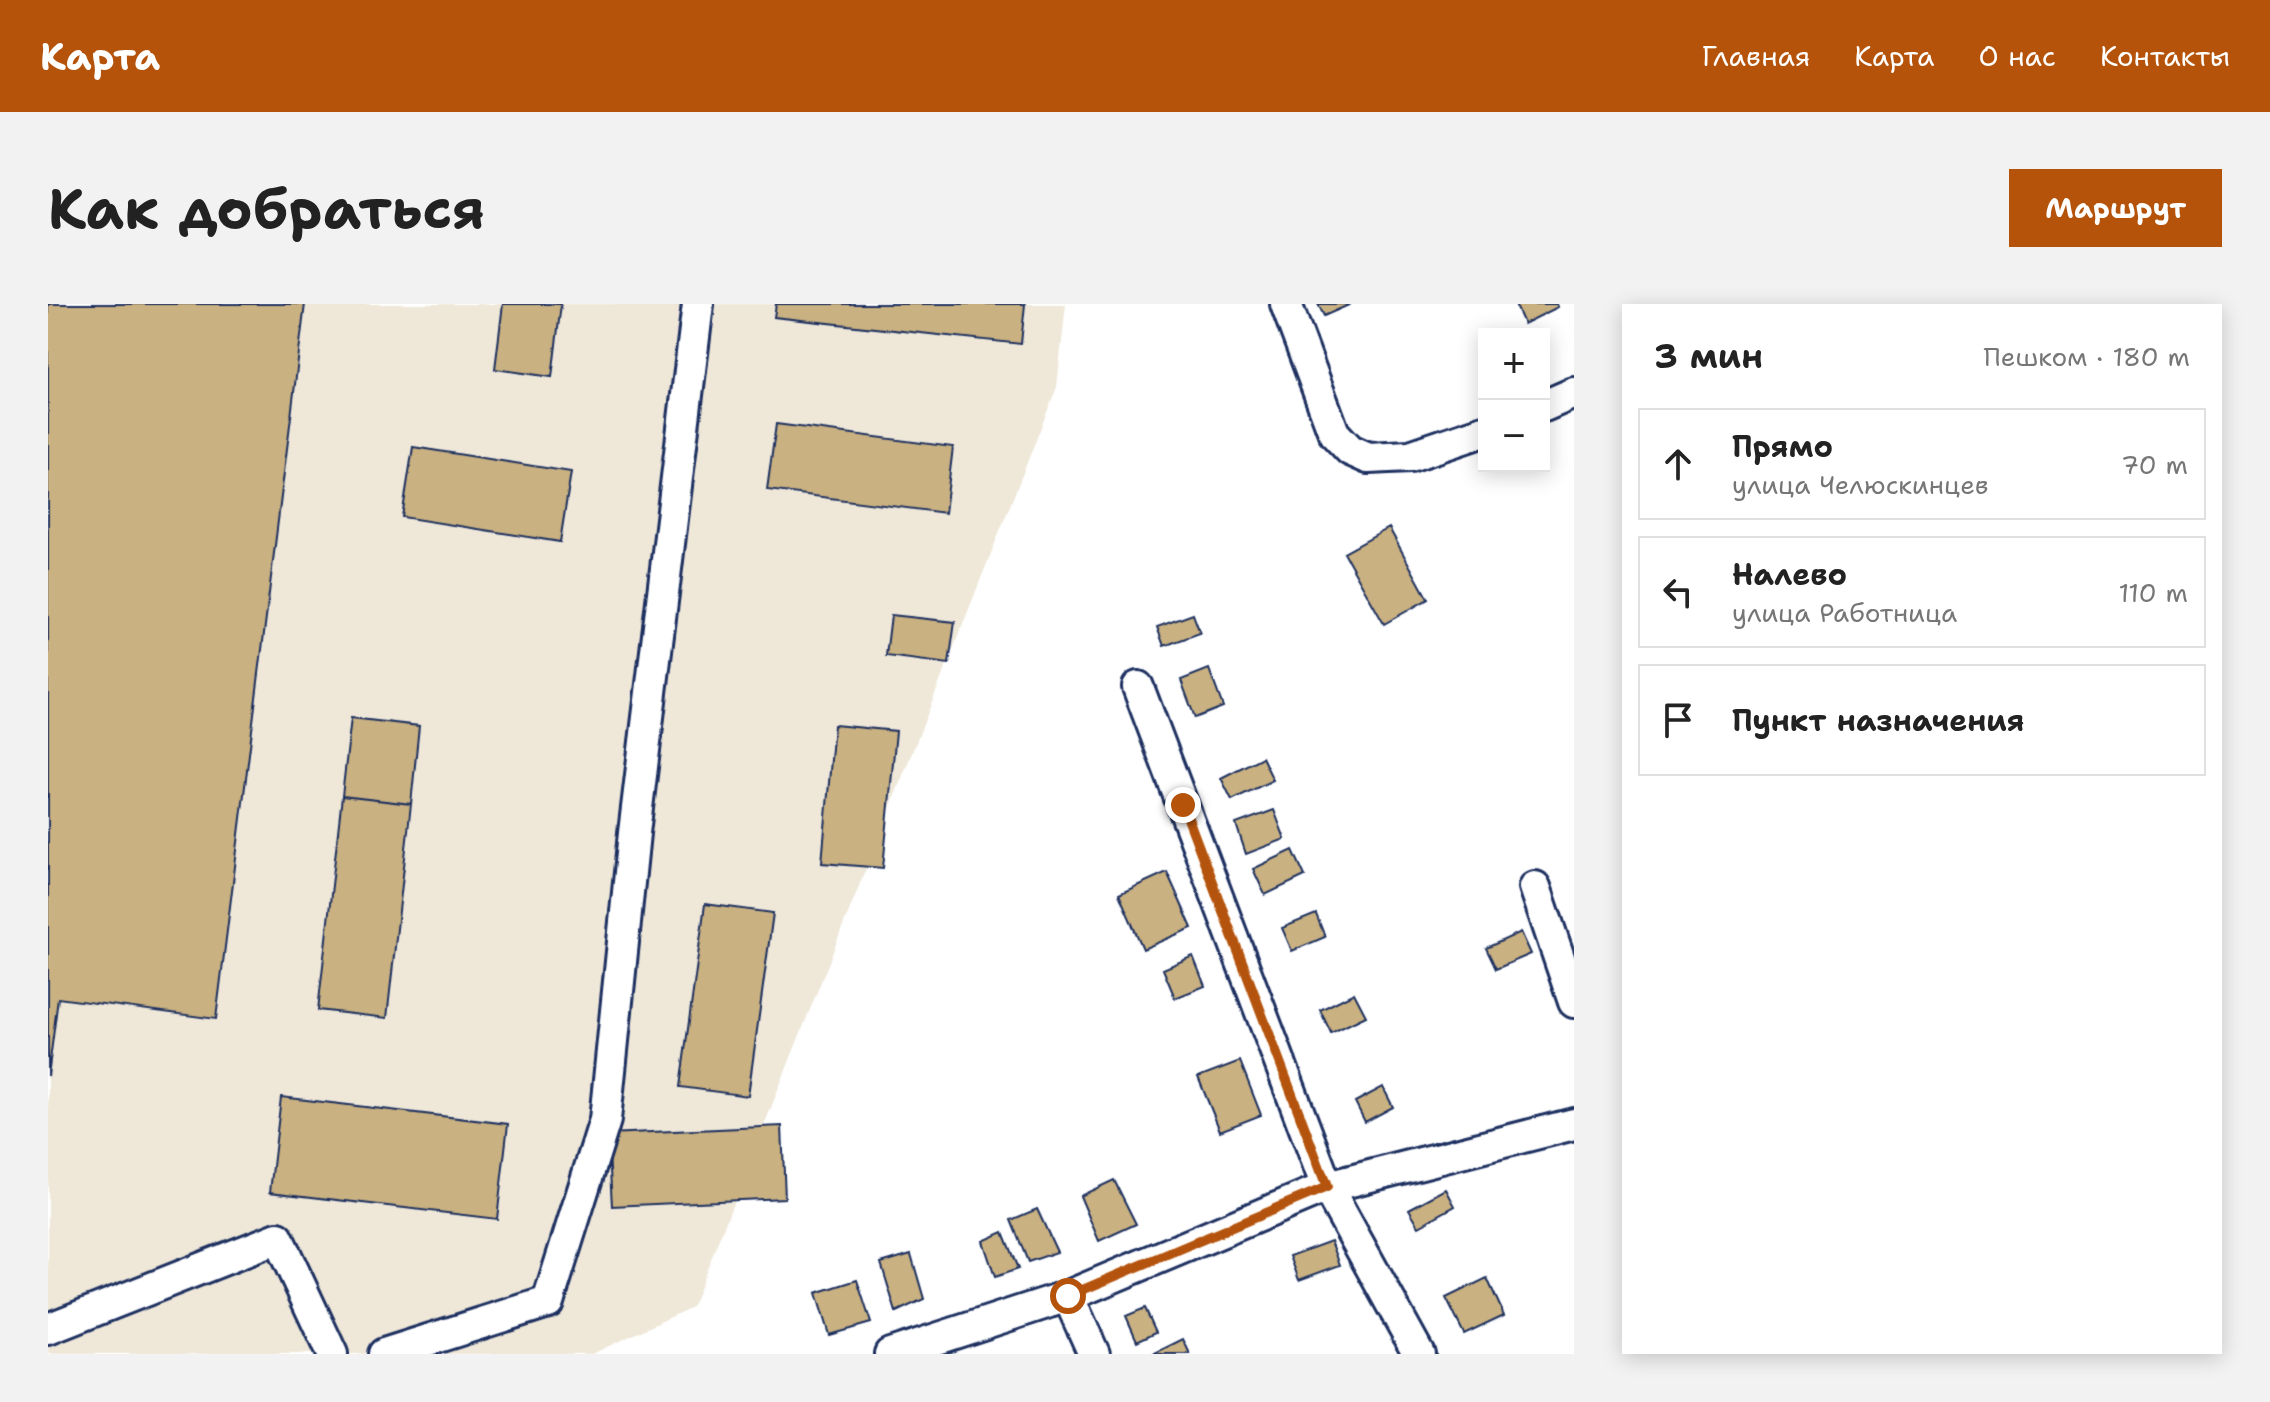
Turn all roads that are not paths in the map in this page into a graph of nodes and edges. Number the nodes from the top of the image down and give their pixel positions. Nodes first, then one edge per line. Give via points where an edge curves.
1 (698, 304) edge
2 (1286, 304) edge
3 (1574, 393) edge
4 (1550, 403) edge
5 (1478, 433) edge
6 (1138, 687) dead end
7 (1535, 887) dead end
8 (1574, 1002) edge
9 (1574, 1124) edge
10 (1327, 1187) junction
11 (1068, 1296) junction
12 (48, 1329) edge
13 (332, 1354) edge
14 (384, 1354) edge
15 (890, 1354) edge
16 (1094, 1354) edge
17 (1419, 1354) edge

1 - 14 street via 605,1120 548,1302
2 - 5 street via 1334,433 1350,450 1368,458 1410,456
3 - 4 street
6 - 10 street
7 - 8 street
9 - 10 street
10 - 11 street
10 - 17 street
11 - 15 street
11 - 16 street
12 - 13 street via 278,1238

